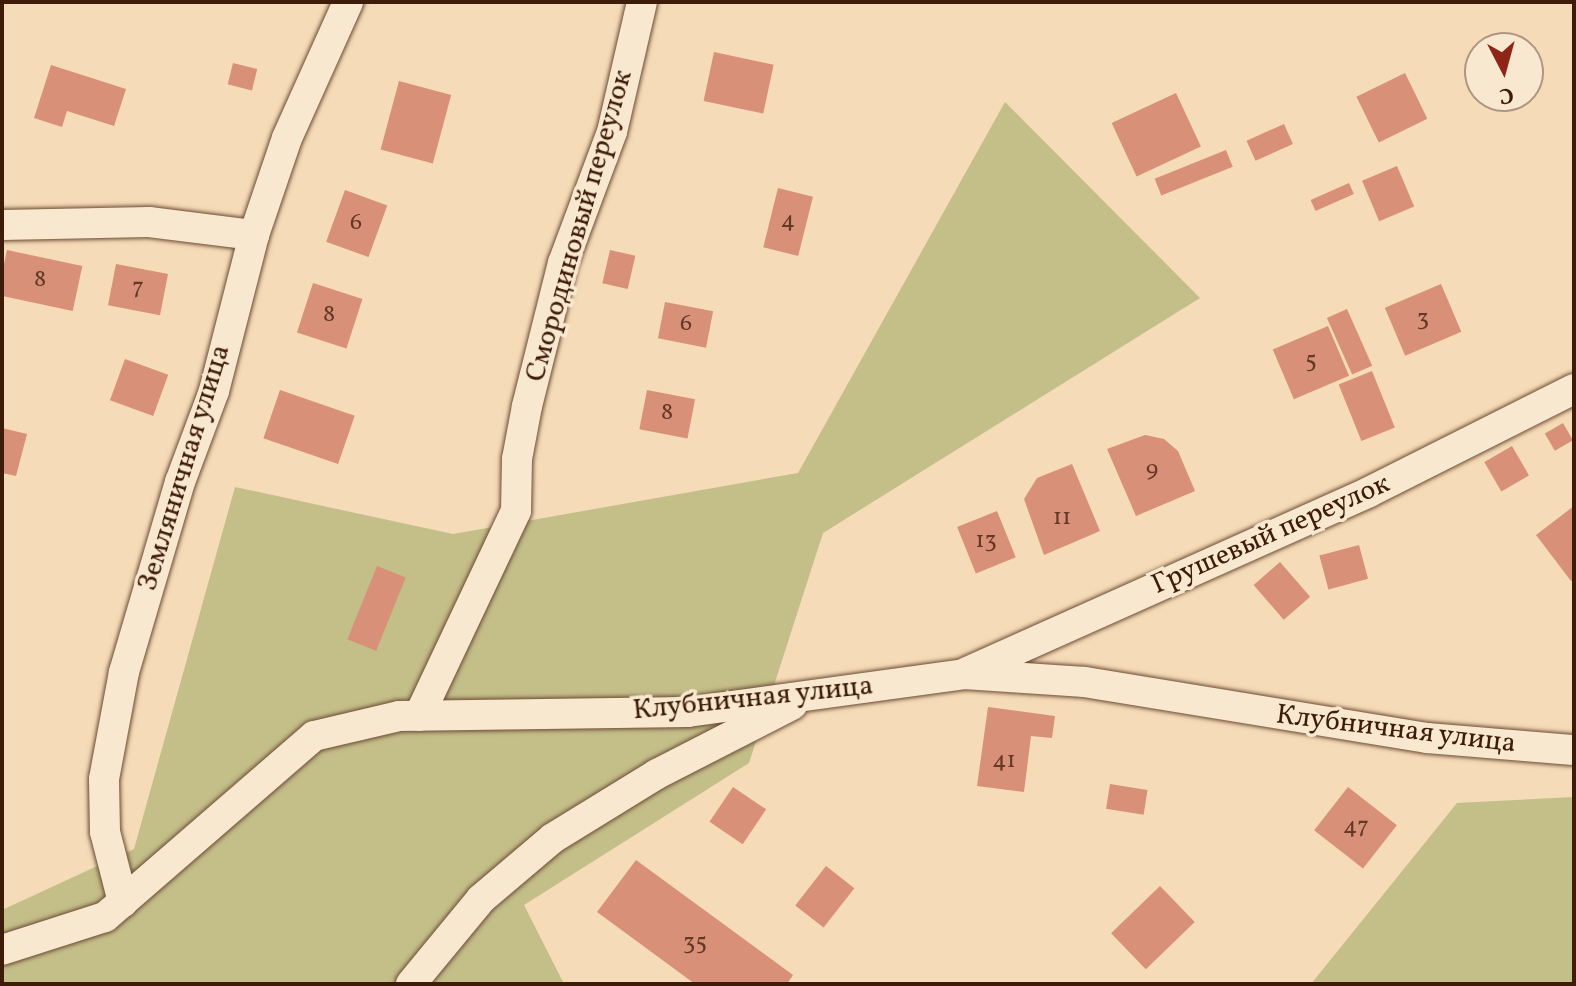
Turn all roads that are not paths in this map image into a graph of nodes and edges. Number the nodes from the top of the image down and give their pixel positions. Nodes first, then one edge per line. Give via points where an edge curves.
1 (348, 2) edge
2 (642, 2) edge
3 (2, 225) edge
4 (254, 235) junction
5 (1574, 389) edge
6 (964, 674) junction
7 (812, 695) junction
8 (419, 716) junction
9 (1574, 750) edge
10 (123, 902) junction
11 (2, 950) edge
12 (411, 984) edge

1 - 4 street, Земляничная улица via 287,138
2 - 8 street, Смородиновый переулок via 612,132 563,263 527,406 517,459 516,511
3 - 4 street via 149,222
4 - 10 street, Земляничная улица via 214,391 145,592 121,687 104,806 105,832
5 - 6 street, Грушевый переулок via 1369,492
6 - 7 street, Клубничная улица
6 - 9 street, Клубничная улица via 1085,682 1427,738
7 - 8 street, Клубничная улица via 688,712
7 - 12 street via 657,774 553,838 481,899
8 - 10 street, Клубничная улица via 314,736
10 - 11 street, Клубничная улица via 105,917

